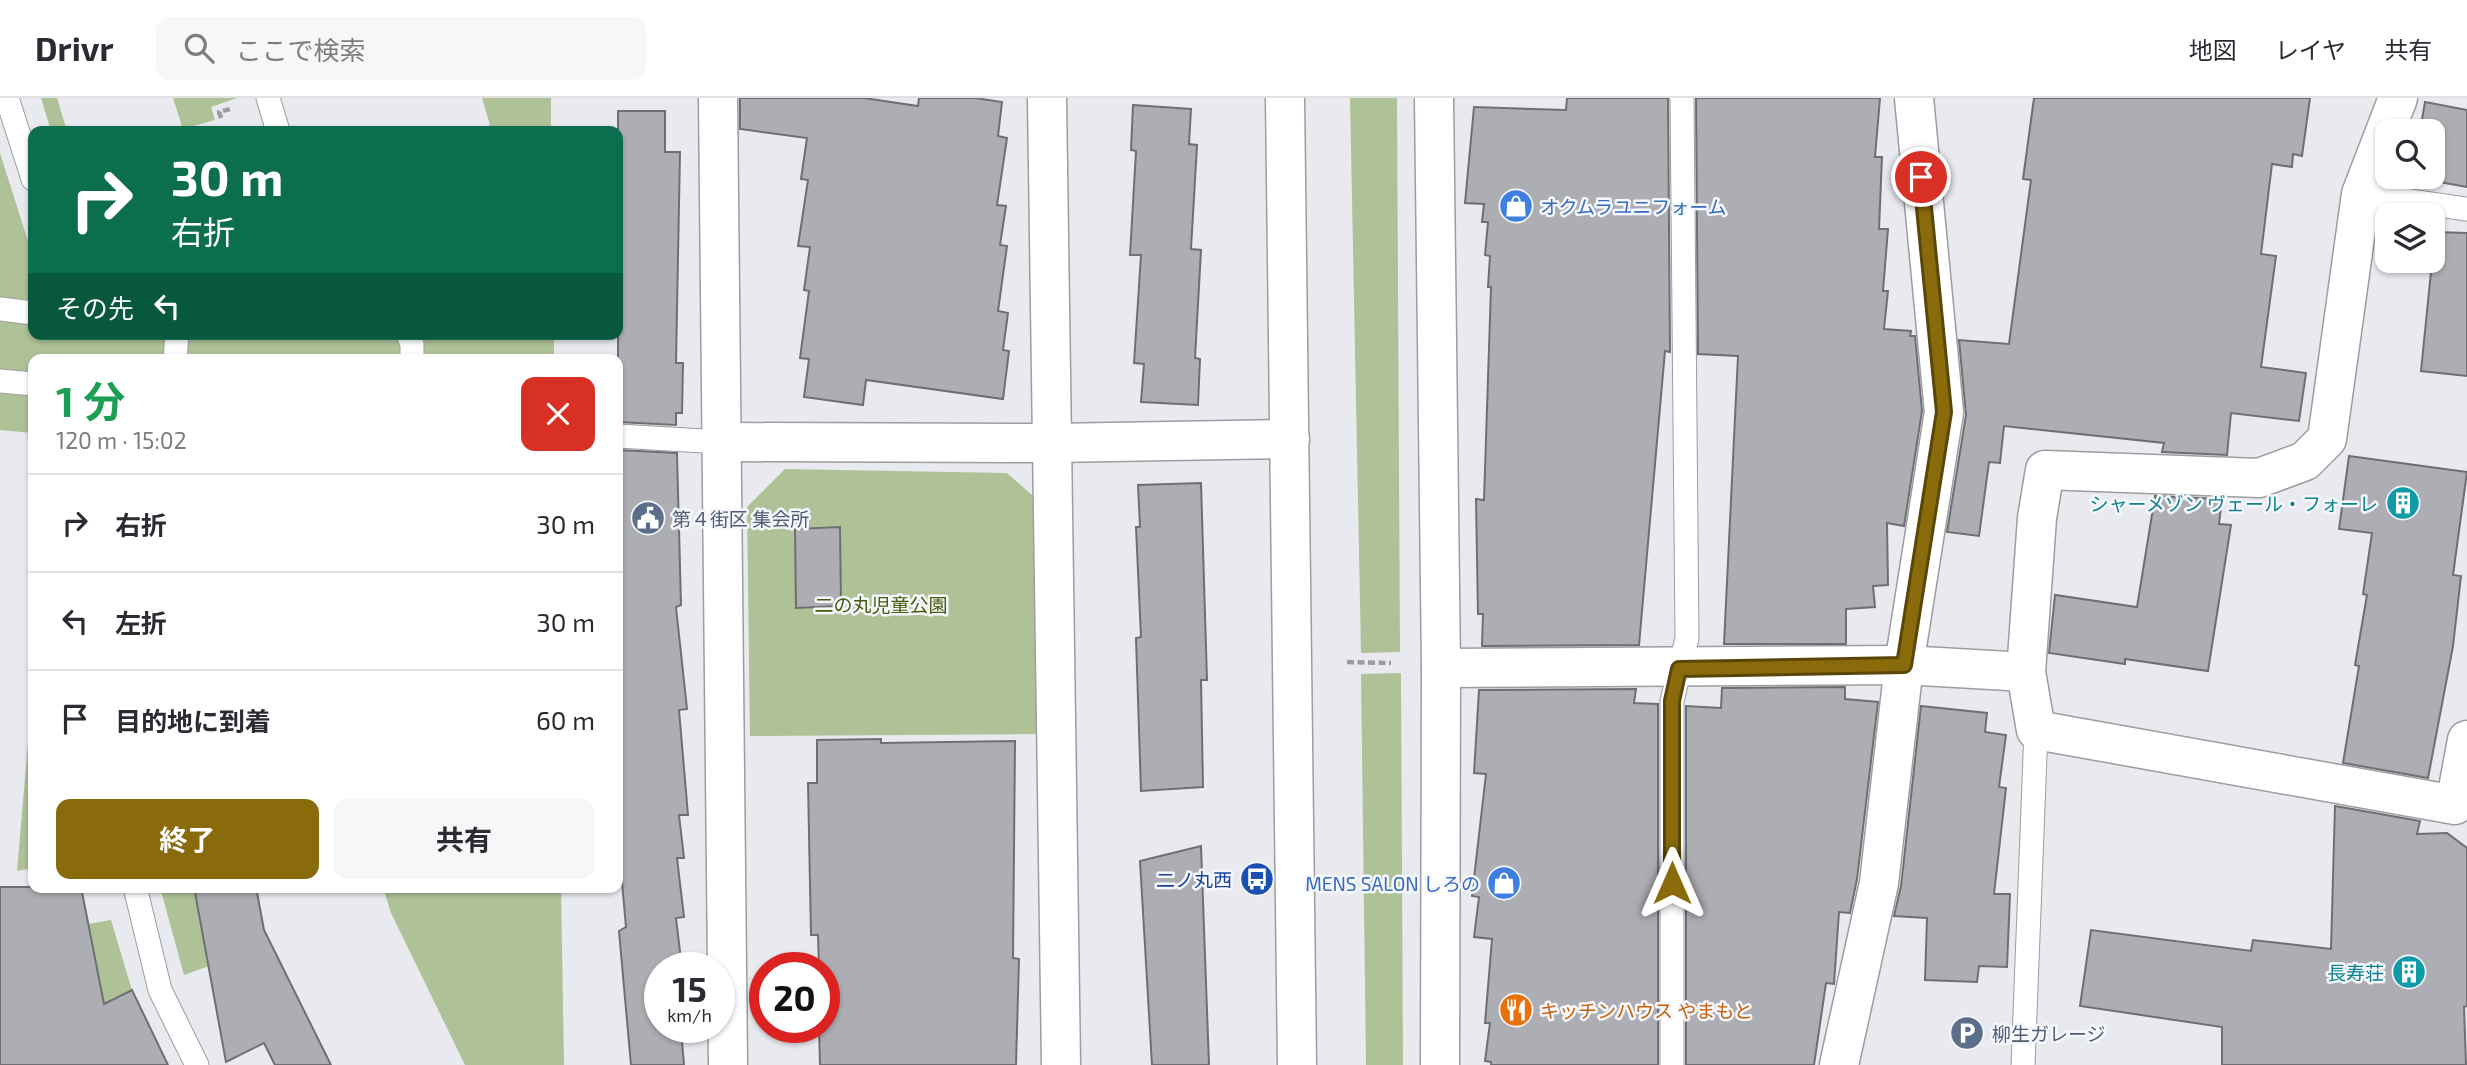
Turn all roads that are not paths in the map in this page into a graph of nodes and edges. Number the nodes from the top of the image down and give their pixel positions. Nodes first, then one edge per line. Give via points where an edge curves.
1 (8, 98) edge
2 (268, 98) edge
3 (718, 98) edge
4 (1047, 98) edge
5 (1285, 98) edge
6 (1434, 98) edge
7 (1682, 98) edge
8 (1914, 98) edge
9 (2399, 98) edge
10 (276, 126) edge
11 (28, 163) edge
12 (2361, 194) junction
13 (2467, 209) edge
14 (0, 309) edge
15 (28, 312) edge
16 (0, 382) edge
17 (28, 384) edge
18 (623, 436) edge
19 (1290, 439) junction
20 (721, 442) junction
21 (1052, 443) junction
22 (1904, 665) junction
23 (1441, 668) junction
24 (1679, 669) junction
25 (2026, 672) junction
26 (2036, 730) junction
27 (2467, 740) edge
28 (2461, 807) edge
29 (136, 893) edge
30 (197, 1065) edge
31 (729, 1065) edge
32 (1061, 1065) edge
33 (1297, 1065) edge
34 (1440, 1065) edge
35 (1672, 1065) edge
36 (1839, 1065) edge
37 (2023, 1065) edge

1 - 11 lane
2 - 10 lane
3 - 20 street
4 - 21 street
5 - 19 street
6 - 23 street
7 - 24 lane via 1687,638
8 - 22 street via 1944,412
9 - 12 street
12 - 13 lane
12 - 25 street via 2327,439 2305,461 2259,478 2045,470
14 - 15 lane
16 - 17 lane
18 - 20 lane
19 - 21 street
19 - 33 street
20 - 21 street
20 - 31 street
21 - 32 street
22 - 24 street
22 - 25 street
22 - 36 street via 1879,883
23 - 24 street
23 - 34 street
24 - 35 lane via 1672,701
25 - 26 street
26 - 28 street
26 - 37 lane
27 - 28 street
29 - 30 lane via 160,990

